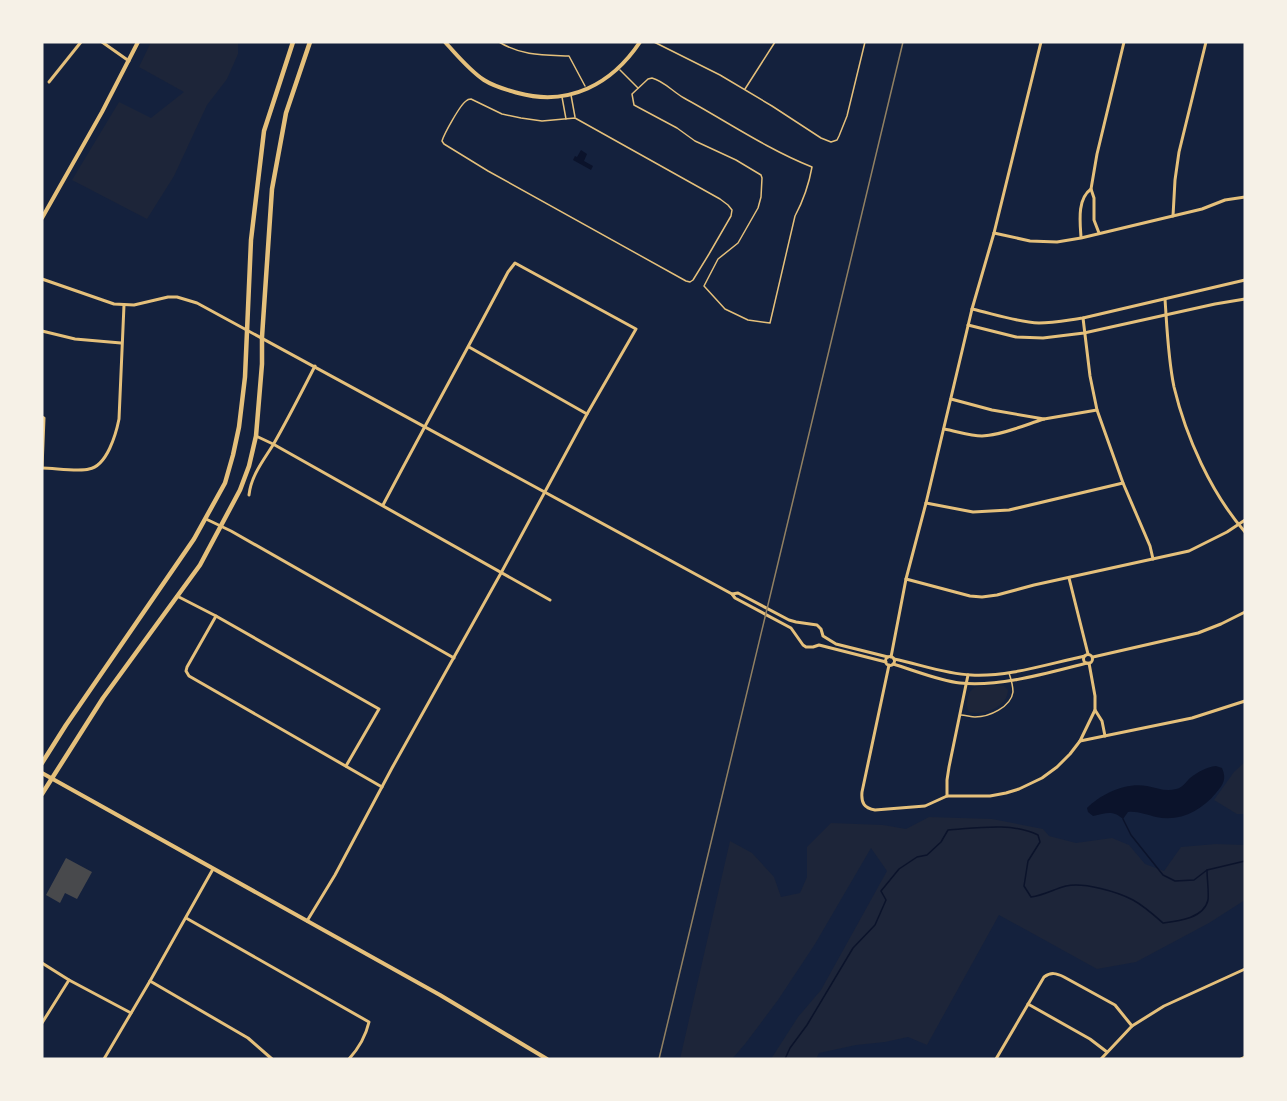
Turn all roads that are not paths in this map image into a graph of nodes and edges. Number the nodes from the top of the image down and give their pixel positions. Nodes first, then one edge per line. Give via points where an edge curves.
1 (81, 42) edge
2 (102, 42) edge
3 (138, 42) edge
4 (293, 42) edge
5 (310, 42) edge
6 (445, 42) edge
7 (499, 42) edge
8 (640, 42) edge
9 (654, 42) edge
10 (775, 42) edge
11 (865, 42) edge
12 (1041, 42) edge
13 (1124, 42) edge
14 (1206, 42) edge
15 (129, 61) junction
16 (619, 69) junction
17 (49, 82) dead end
18 (638, 88) junction
19 (745, 89) junction
20 (587, 90) junction
21 (571, 94) junction
22 (561, 96) junction
23 (575, 118) junction
24 (566, 119) junction
25 (1091, 189) junction
26 (1245, 197) edge
27 (1173, 216) junction
28 (42, 218) edge
29 (994, 233) junction
30 (1100, 233) junction
31 (1081, 238) junction
32 (42, 279) edge
33 (1245, 280) edge
34 (1165, 299) junction
35 (1245, 300) edge
36 (124, 305) junction
37 (972, 309) junction
38 (1166, 315) junction
39 (1083, 318) junction
40 (968, 325) junction
41 (247, 328) junction
42 (42, 331) edge
43 (1084, 333) junction
44 (262, 337) junction
45 (122, 343) junction
46 (469, 347) junction
47 (315, 366) junction
48 (951, 399) junction
49 (1097, 410) junction
50 (587, 414) junction
51 (42, 417) edge
52 (1044, 419) junction
53 (424, 426) junction
54 (944, 429) junction
55 (256, 436) junction
56 (273, 444) junction
57 (42, 469) edge
58 (1123, 483) junction
59 (545, 492) junction
60 (249, 495) dead end
61 (926, 503) junction
62 (383, 505) junction
63 (206, 519) junction
64 (1245, 520) edge
65 (1239, 524) junction
66 (221, 526) junction
67 (1245, 532) edge
68 (1153, 559) junction
69 (501, 573) junction
70 (1069, 578) junction
71 (906, 579) junction
72 (732, 594) junction
73 (177, 596) junction
74 (550, 600) dead end
75 (1245, 612) edge
76 (216, 616) junction
77 (823, 636) junction
78 (819, 645) junction
79 (1086, 655) junction
80 (891, 657) junction
81 (1093, 657) junction
82 (454, 658) junction
83 (1088, 663) junction
84 (889, 664) junction
85 (1009, 673) junction
86 (968, 675) junction
87 (1011, 680) junction
88 (967, 683) junction
89 (1245, 701) edge
90 (1095, 710) junction
91 (960, 714) junction
92 (1105, 736) junction
93 (1080, 741) junction
94 (42, 763) edge
95 (346, 766) junction
96 (42, 773) edge
97 (52, 778) junction
98 (382, 787) junction
99 (42, 794) edge
100 (947, 796) junction
101 (213, 869) junction
102 (186, 918) junction
103 (307, 921) junction
104 (42, 963) edge
105 (1245, 969) edge
106 (69, 980) junction
107 (150, 981) junction
108 (1028, 1004) junction
109 (131, 1013) junction
110 (42, 1023) edge
111 (1132, 1026) junction
112 (1107, 1052) junction
113 (104, 1059) edge
114 (272, 1059) edge
115 (349, 1059) edge
116 (547, 1059) edge
117 (996, 1059) edge
118 (1101, 1059) edge

1 - 17 street
2 - 15 street
3 - 15 street
4 - 41 main road via 264,131
5 - 44 main road via 286,113 273,179
6 - 22 street via 477,75 495,86 526,96
7 - 20 lane via 528,55 569,56
8 - 16 street
9 - 19 lane
10 - 19 lane
11 - 19 lane via 847,116 837,140 821,138
12 - 29 street
13 - 25 street
14 - 27 street via 1179,152
15 - 28 street
16 - 18 lane
16 - 20 street
18 - 18 lane via 648,79 657,80 812,167 795,216 770,324 748,320 725,309 704,286 718,259 738,243 758,208 762,178 634,105 632,94
20 - 21 street
21 - 22 street
21 - 23 lane
22 - 24 lane
23 - 24 lane
23 - 24 lane via 720,199 732,210 693,280 686,281 488,171 442,141 471,99 502,114 521,118
25 - 30 street via 1094,220
25 - 31 street via 1085,193 1082,205
26 - 27 street
27 - 30 street
29 - 31 street via 1039,241
29 - 37 street
30 - 31 street
32 - 36 street
33 - 34 street
34 - 38 street
34 - 39 street
35 - 38 street
36 - 41 street via 177,297
36 - 45 street
37 - 39 street via 1039,323
37 - 40 street
38 - 43 street
38 - 65 street via 1174,387 1187,428 1223,502
39 - 43 street
40 - 43 street via 1029,338
40 - 48 street
41 - 44 street
41 - 63 main road via 245,377 233,455 225,483
42 - 45 street via 75,339
43 - 49 street
44 - 47 street
44 - 55 main road
45 - 57 street via 116,436 99,466 88,470
46 - 50 street
46 - 50 street via 515,263 636,328
46 - 53 street
47 - 53 street
47 - 56 street
48 - 52 street
48 - 54 street
49 - 52 street
49 - 58 street
50 - 59 street
51 - 57 street
52 - 54 street via 983,436
53 - 59 street
53 - 62 street
54 - 61 street
55 - 56 street
55 - 66 main road via 240,490
56 - 60 street via 252,480
56 - 62 street
58 - 61 street via 1009,510 973,512
58 - 68 street
59 - 69 street
59 - 72 street
61 - 71 street
62 - 69 street
63 - 66 street
63 - 94 main road
64 - 65 street
65 - 67 street
65 - 68 street via 1189,551
66 - 73 main road
66 - 82 street
68 - 70 street
69 - 74 street
69 - 82 street
70 - 71 street via 982,597
70 - 79 street
71 - 80 street
72 - 77 street via 738,593 795,622 817,625
72 - 78 street via 791,628 806,647
73 - 76 street
73 - 97 main road via 103,698
75 - 81 street via 1198,633
76 - 95 street via 187,667 189,676
76 - 95 street via 379,708
77 - 78 street
77 - 80 street via 836,644
78 - 84 street
79 - 81 street
79 - 83 street via 1084,660
79 - 85 street
80 - 84 street
80 - 84 street
80 - 86 street
81 - 83 street
82 - 98 street
83 - 87 street
83 - 90 street
84 - 88 street
84 - 100 street via 861,800 875,810 925,806
85 - 86 street
85 - 87 lane
86 - 88 street
87 - 88 street
87 - 91 lane via 1013,691 1004,706 976,717
88 - 91 street
89 - 92 street via 1192,718
90 - 92 street
90 - 93 street
91 - 100 street
92 - 93 street
93 - 100 street via 1057,767 1019,789 990,796
95 - 98 street
96 - 97 street
97 - 99 main road
97 - 101 street
98 - 103 street
101 - 102 street
101 - 103 street
102 - 107 street
102 - 115 street via 369,1022
103 - 116 street
104 - 106 street
105 - 111 street via 1164,1006
106 - 109 street
106 - 110 street
107 - 109 street
107 - 114 street via 235,1030
108 - 111 street via 1044,977 1056,973 1115,1005
108 - 112 street
108 - 117 street
109 - 113 street
111 - 112 street
112 - 118 street

